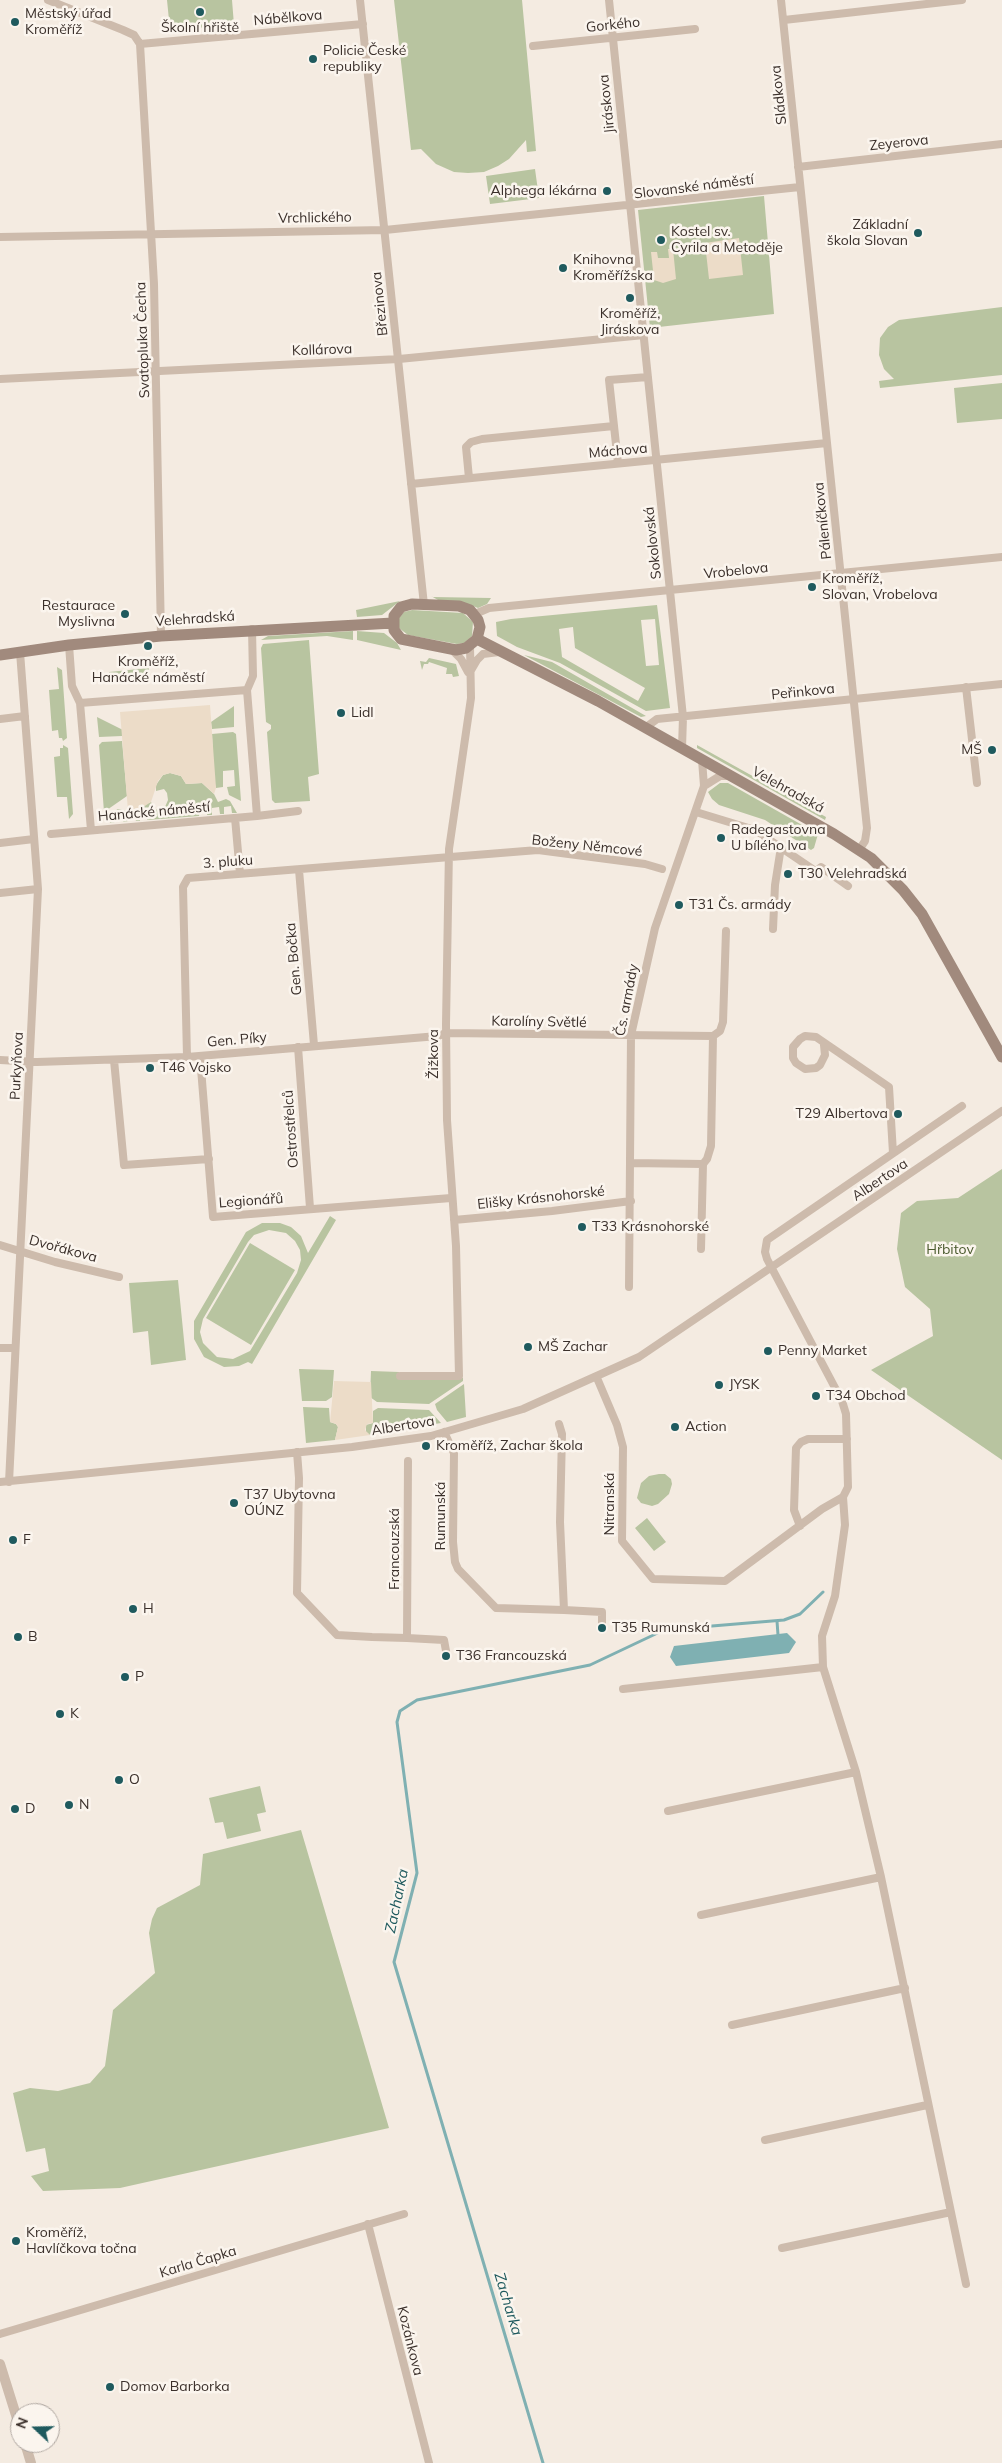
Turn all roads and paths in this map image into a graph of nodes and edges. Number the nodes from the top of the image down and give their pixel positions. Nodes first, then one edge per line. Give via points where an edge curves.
1 (48, 0) edge
2 (360, 0) edge
3 (609, 0) edge
4 (781, 0) edge
5 (962, 0) edge
6 (784, 20) junction
7 (362, 24) junction
8 (695, 29) dead end
9 (613, 37) junction
10 (140, 44) junction
11 (533, 46) dead end
12 (1002, 144) edge
13 (798, 167) junction
14 (800, 187) junction
15 (630, 205) junction
16 (385, 230) junction
17 (152, 233) junction
18 (0, 237) edge
19 (644, 335) junction
20 (399, 360) junction
21 (157, 370) junction
22 (648, 377) junction
23 (0, 379) edge
24 (614, 426) junction
25 (827, 443) junction
26 (658, 459) junction
27 (618, 463) junction
28 (469, 478) junction
29 (411, 484) junction
30 (1002, 557) edge
31 (841, 573) junction
32 (670, 590) junction
33 (424, 605) junction
34 (475, 614) junction
35 (393, 623) junction
36 (252, 630) junction
37 (162, 636) junction
38 (473, 643) junction
39 (69, 645) junction
40 (451, 649) junction
41 (20, 652) junction
42 (505, 652) junction
43 (0, 655) edge
44 (469, 674) junction
45 (1002, 684) edge
46 (966, 687) junction
47 (247, 690) junction
48 (854, 699) junction
49 (80, 703) junction
50 (25, 716) junction
51 (683, 717) junction
52 (0, 719) edge
53 (645, 728) junction
54 (682, 748) junction
55 (702, 760) junction
56 (731, 776) junction
57 (977, 783) dead end
58 (704, 786) junction
59 (298, 811) dead end
60 (696, 812) junction
61 (257, 816) junction
62 (235, 818) junction
63 (91, 830) junction
64 (51, 834) dead end
65 (34, 839) junction
66 (0, 843) edge
67 (781, 847) junction
68 (860, 850) junction
69 (449, 857) junction
70 (662, 869) dead end
71 (299, 870) junction
72 (240, 874) junction
73 (848, 886) dead end
74 (38, 889) junction
75 (0, 893) edge
76 (773, 928) dead end
77 (726, 931) dead end
78 (446, 1033) junction
79 (631, 1035) junction
80 (713, 1036) junction
81 (314, 1045) junction
82 (824, 1045) junction
83 (298, 1047) junction
84 (200, 1056) junction
85 (187, 1057) junction
86 (1002, 1057) edge
87 (0, 1060) edge
88 (114, 1060) junction
89 (29, 1062) junction
90 (962, 1106) dead end
91 (1002, 1111) edge
92 (893, 1153) junction
93 (209, 1159) junction
94 (630, 1163) junction
95 (703, 1164) junction
96 (451, 1198) junction
97 (630, 1201) junction
98 (310, 1208) junction
99 (454, 1220) junction
100 (0, 1245) edge
101 (701, 1249) dead end
102 (20, 1250) junction
103 (772, 1268) junction
104 (119, 1277) dead end
105 (629, 1287) dead end
106 (0, 1348) edge
107 (14, 1348) junction
108 (400, 1376) dead end
109 (597, 1378) junction
110 (558, 1424) dead end
111 (444, 1432) junction
112 (847, 1439) junction
113 (297, 1452) junction
114 (408, 1461) dead end
115 (4, 1482) edge
116 (843, 1497) junction
117 (800, 1526) junction
118 (564, 1610) junction
119 (602, 1624) dead end
120 (407, 1638) junction
121 (446, 1651) dead end
122 (823, 1667) junction
123 (623, 1689) dead end
124 (856, 1772) junction
125 (668, 1811) dead end
126 (882, 1877) junction
127 (700, 1915) dead end
128 (905, 1988) junction
129 (732, 2025) dead end
130 (927, 2105) junction
131 (765, 2140) dead end
132 (951, 2212) junction
133 (404, 2214) dead end
134 (368, 2224) junction
135 (782, 2248) dead end
136 (966, 2284) dead end
137 (0, 2334) edge
138 (0, 2364) edge
139 (12, 2403) edge
140 (428, 2463) edge

1 - 10 street via 129,33
2 - 7 street, Březinova
3 - 9 street, Jiráskova
4 - 6 street, Sládkova
5 - 6 street
6 - 13 street, Sládkova
7 - 10 street, Nábělkova
7 - 16 street, Březinova
8 - 9 street, Gorkého
9 - 11 street, Gorkého
9 - 15 street, Jiráskova
10 - 17 street, Svatopluka Čecha
12 - 13 street, Zeyerova
13 - 14 street, Sládkova
14 - 15 street, Slovanské náměstí
14 - 25 street, Páleníčkova
15 - 16 street, Vrchlického
15 - 19 street, Slovanské náměstí
16 - 17 street, Vrchlického
16 - 20 street, Březinova
17 - 18 street, Vrchlického
17 - 21 street, Svatopluka Čecha
19 - 20 street, Kollárova
19 - 22 street, Sokolovská
20 - 21 street, Kollárova
20 - 29 street, Březinova
21 - 23 street, Kollárova
21 - 37 street, Svatopluka Čecha
22 - 24 street via 609,380
22 - 26 street, Sokolovská
24 - 27 street
24 - 28 street via 471,442 466,447
25 - 26 street, Máchova
25 - 31 street, Páleníčkova
26 - 27 street, Máchova
26 - 32 street, Sokolovská
27 - 28 street, Máchova
28 - 29 street, Máchova
29 - 33 street, Březinova
30 - 31 street, Vrobelova
31 - 32 street, Vrobelova
31 - 48 street, Páleníčkova
32 - 34 street, Vrobelova via 489,608
32 - 51 street, Sokolovská
33 - 34 main road via 459,606
33 - 35 main road via 401,607
34 - 38 main road via 480,627
35 - 36 main road, Velehradská
35 - 40 main road via 397,635 406,641
36 - 37 main road, Velehradská
36 - 47 street via 253,676
37 - 39 main road, Velehradská
38 - 40 main road via 462,650
38 - 42 main road, Velehradská
38 - 44 street, Žižkova
39 - 41 main road, Velehradská
39 - 49 street, Hanácké náměstí via 72,686
40 - 44 street
41 - 43 main road, Velehradská
41 - 50 street, Purkyňova
42 - 44 street via 483,654
42 - 53 main road, Velehradská
44 - 69 street, Žižkova via 471,698
45 - 46 street, Peřinkova
46 - 48 street, Peřinkova
46 - 57 street
47 - 49 street
47 - 61 street
48 - 51 street, Peřinkova
48 - 68 street, Páleníčkova via 867,828
49 - 63 street, Hanácké náměstí
50 - 52 street
50 - 65 street, Purkyňova
51 - 53 street, Peřinkova via 657,720
51 - 54 street, Sokolovská
53 - 54 main road, Velehradská
54 - 55 main road, Velehradská
55 - 56 main road, Velehradská
55 - 58 street
56 - 58 street via 720,776
56 - 68 main road, Velehradská
58 - 60 street, Čs. armády
59 - 61 street, Hanácké náměstí
60 - 67 street via 755,830
60 - 79 street, Čs. armády via 655,928
61 - 62 street, Hanácké náměstí
62 - 63 street, Hanácké náměstí
62 - 72 street
63 - 64 street
65 - 66 street
65 - 74 street, Purkyňova
67 - 73 street via 814,870 821,867
67 - 76 street
68 - 86 main road, Velehradská via 892,877 922,914
69 - 70 street, Boženy Němcové via 538,850
69 - 71 street, 3. pluku
69 - 78 street, Žižkova
71 - 72 street, 3. pluku
71 - 81 street, Gen. Bočka
72 - 85 street, 3. pluku via 191,877 184,883
74 - 75 street
74 - 89 street, Purkyňova
77 - 80 street via 722,1022 720,1031
78 - 79 street, Karolíny Světlé
78 - 81 street, Gen. Píky
78 - 96 street, Žižkova
79 - 80 street, Karolíny Světlé
79 - 94 street, Čs. armády
80 - 95 street via 711,1146
81 - 83 street, Gen. Píky
82 - 82 street via 826,1055 816,1068 805,1069 793,1058 793,1047 800,1038 816,1037
82 - 92 street via 889,1088
83 - 84 street, Gen. Píky
83 - 98 street, Ostrostřelců
84 - 85 street, Gen. Píky
84 - 93 street, Legionářů
85 - 88 street, Gen. Píky
87 - 89 street, Gen. Píky
88 - 89 street, Gen. Píky
88 - 93 street via 124,1165
89 - 102 street, Purkyňova
90 - 92 street, Albertova
91 - 103 street, Albertova
92 - 103 street, Albertova via 767,1240 765,1252
93 - 98 street, Legionářů via 213,1217
94 - 95 street
94 - 97 street, Čs. armády
95 - 101 street
96 - 98 street, Legionářů
96 - 99 street, Žižkova
97 - 99 street, Elišky Krásnohorské
97 - 105 street, Čs. armády
99 - 108 street, Žižkova via 459,1376
100 - 102 street, Dvořákova
102 - 104 street, Dvořákova
102 - 107 street, Purkyňova
103 - 109 street, Albertova via 646,1353
103 - 112 street via 842,1401
106 - 107 street
107 - 115 street, Purkyňova
109 - 111 street, Albertova via 524,1409
109 - 117 street, Nitranská via 617,1425 622,1447 622,1541 653,1579 725,1581
110 - 118 street via 562,1434 560,1522
111 - 113 street, Albertova via 421,1438
111 - 118 street, Rumunská via 454,1453 452,1542 458,1569 496,1608
112 - 116 street via 848,1487
112 - 117 street via 808,1439 796,1448 794,1510
113 - 115 street, Albertova
113 - 120 street via 297,1593 337,1634
114 - 120 street, Francouzská
116 - 117 street, Nitranská
116 - 122 street via 845,1525 835,1596 822,1636
118 - 119 street, Rumunská via 602,1612
120 - 121 street via 444,1640
122 - 123 street
122 - 124 street
124 - 125 street
124 - 126 street
126 - 127 street
126 - 128 street
128 - 129 street
128 - 130 street
130 - 131 street
130 - 132 street
132 - 135 street
132 - 136 street
133 - 134 street, Karla Čapka
134 - 137 street, Karla Čapka
134 - 140 street, Kozánkova
138 - 139 street

